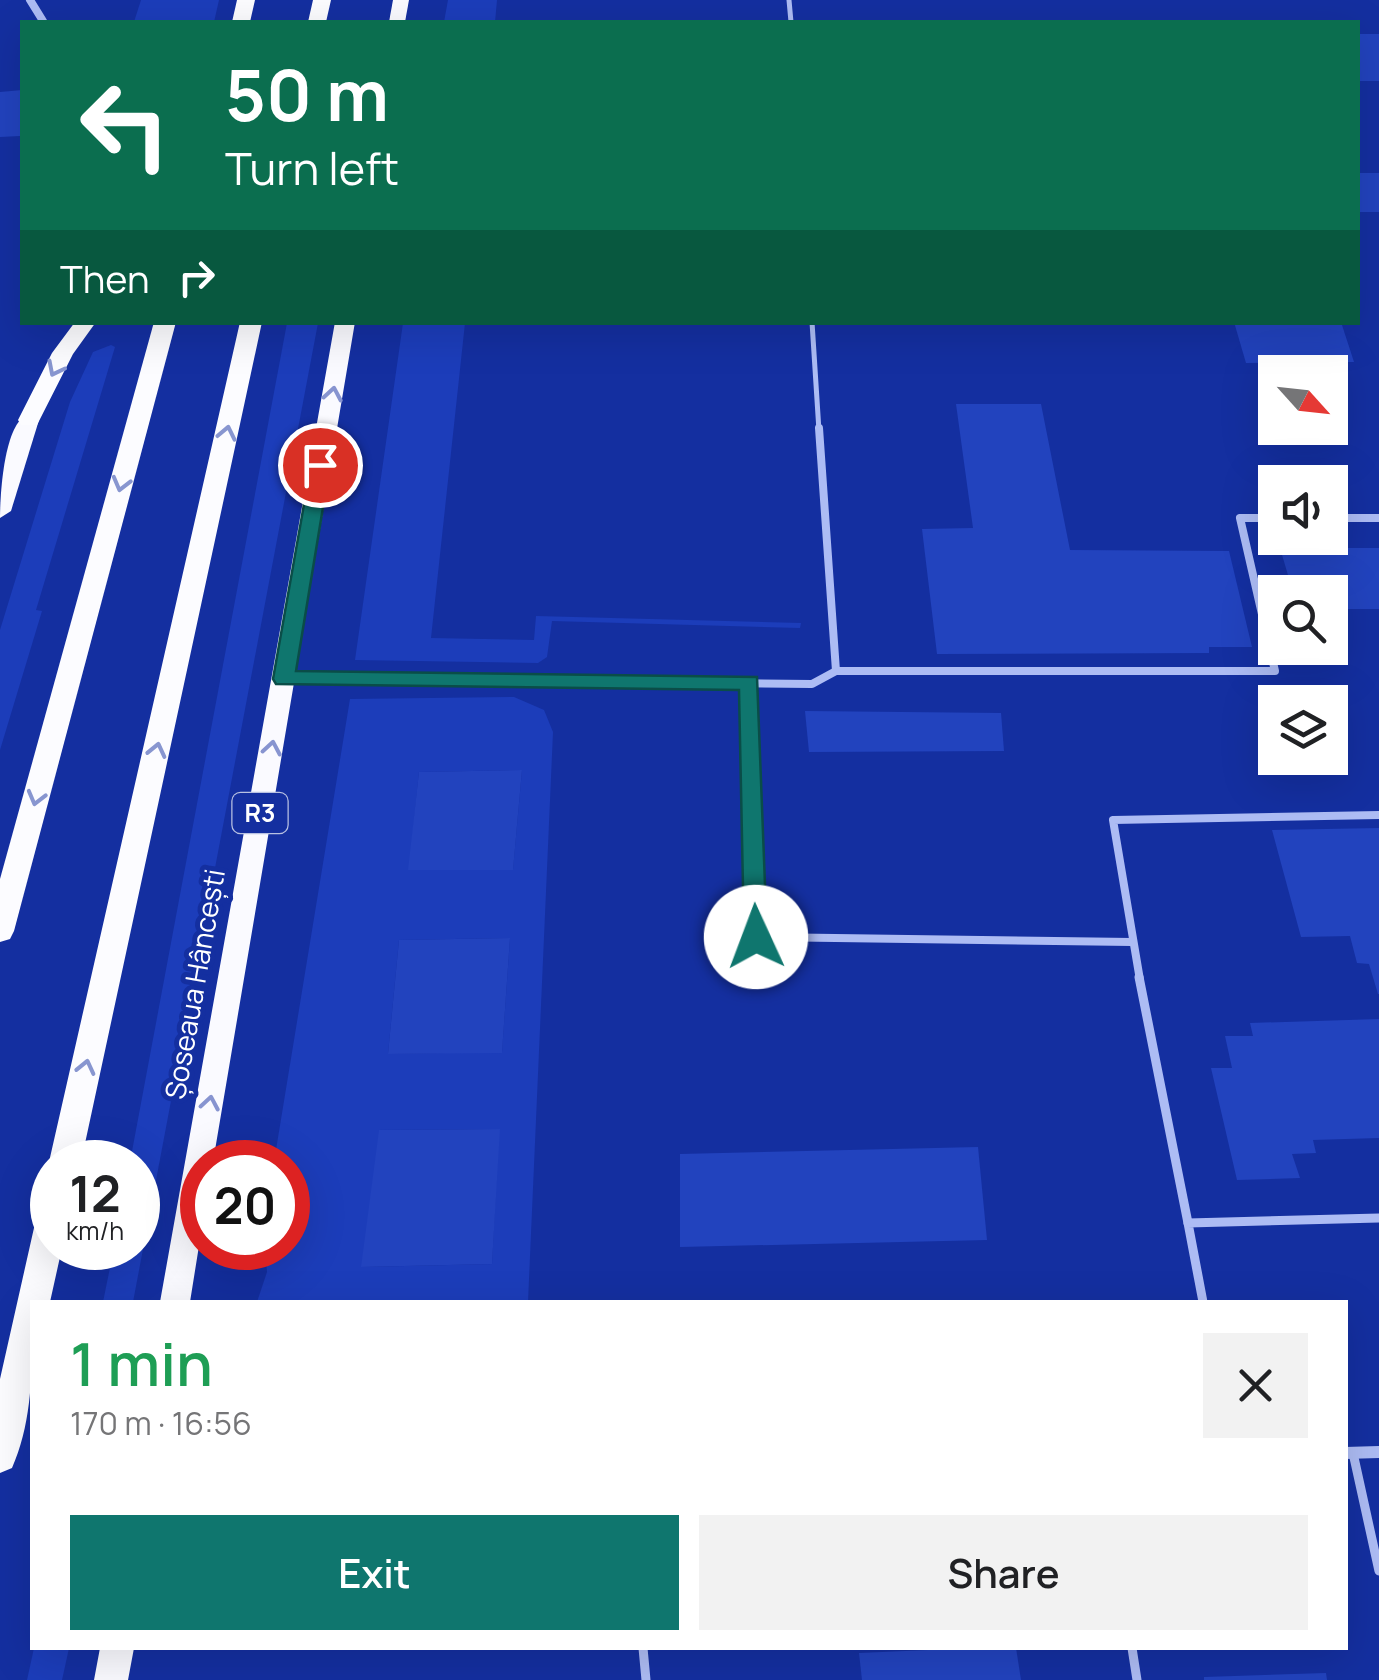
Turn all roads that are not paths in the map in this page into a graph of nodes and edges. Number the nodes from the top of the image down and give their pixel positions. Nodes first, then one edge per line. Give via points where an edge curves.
1 (30, 0) edge
2 (44, 20) edge
3 (84, 325) edge
4 (164, 325) edge
5 (250, 325) edge
6 (344, 325) edge
7 (812, 325) edge
8 (29, 420) joint
9 (0, 511) edge
10 (1258, 518) edge
11 (1348, 518) edge
12 (1379, 518) edge
13 (836, 671) junction
14 (284, 679) junction
15 (749, 682) junction
16 (1379, 816) edge
17 (0, 931) edge
18 (1132, 942) junction
19 (70, 1140) edge
20 (1379, 1218) edge
21 (1188, 1223) junction
22 (41, 1270) edge
23 (34, 1300) edge
24 (175, 1300) edge
25 (1202, 1300) edge
26 (30, 1320) edge
27 (1379, 1452) edge
28 (1349, 1453) edge
29 (0, 1456) edge
30 (1379, 1571) edge
31 (117, 1650) edge
32 (644, 1650) edge
33 (1132, 1650) edge
34 (112, 1680) edge
35 (646, 1680) edge
36 (1137, 1680) edge

1 - 2 street
3 -> 8 highway
4 -> 17 highway
19 -> 5 highway
14 -> 6 main road, Șoseaua Hâncești / R3
7 - 13 lane
8 - 9 main road
10 - 13 lane via 1240,518 1275,671
11 - 12 lane
13 - 15 lane via 812,684
14 - 15 lane
24 -> 14 main road, Șoseaua Hâncești / R3
15 - 18 lane via 756,937
16 - 18 lane via 1113,820
18 - 21 lane
20 - 21 lane
21 - 25 lane
22 - 23 highway
26 - 29 highway
27 - 28 street
28 - 30 lane
31 - 34 main road
32 - 35 lane
33 - 36 lane

